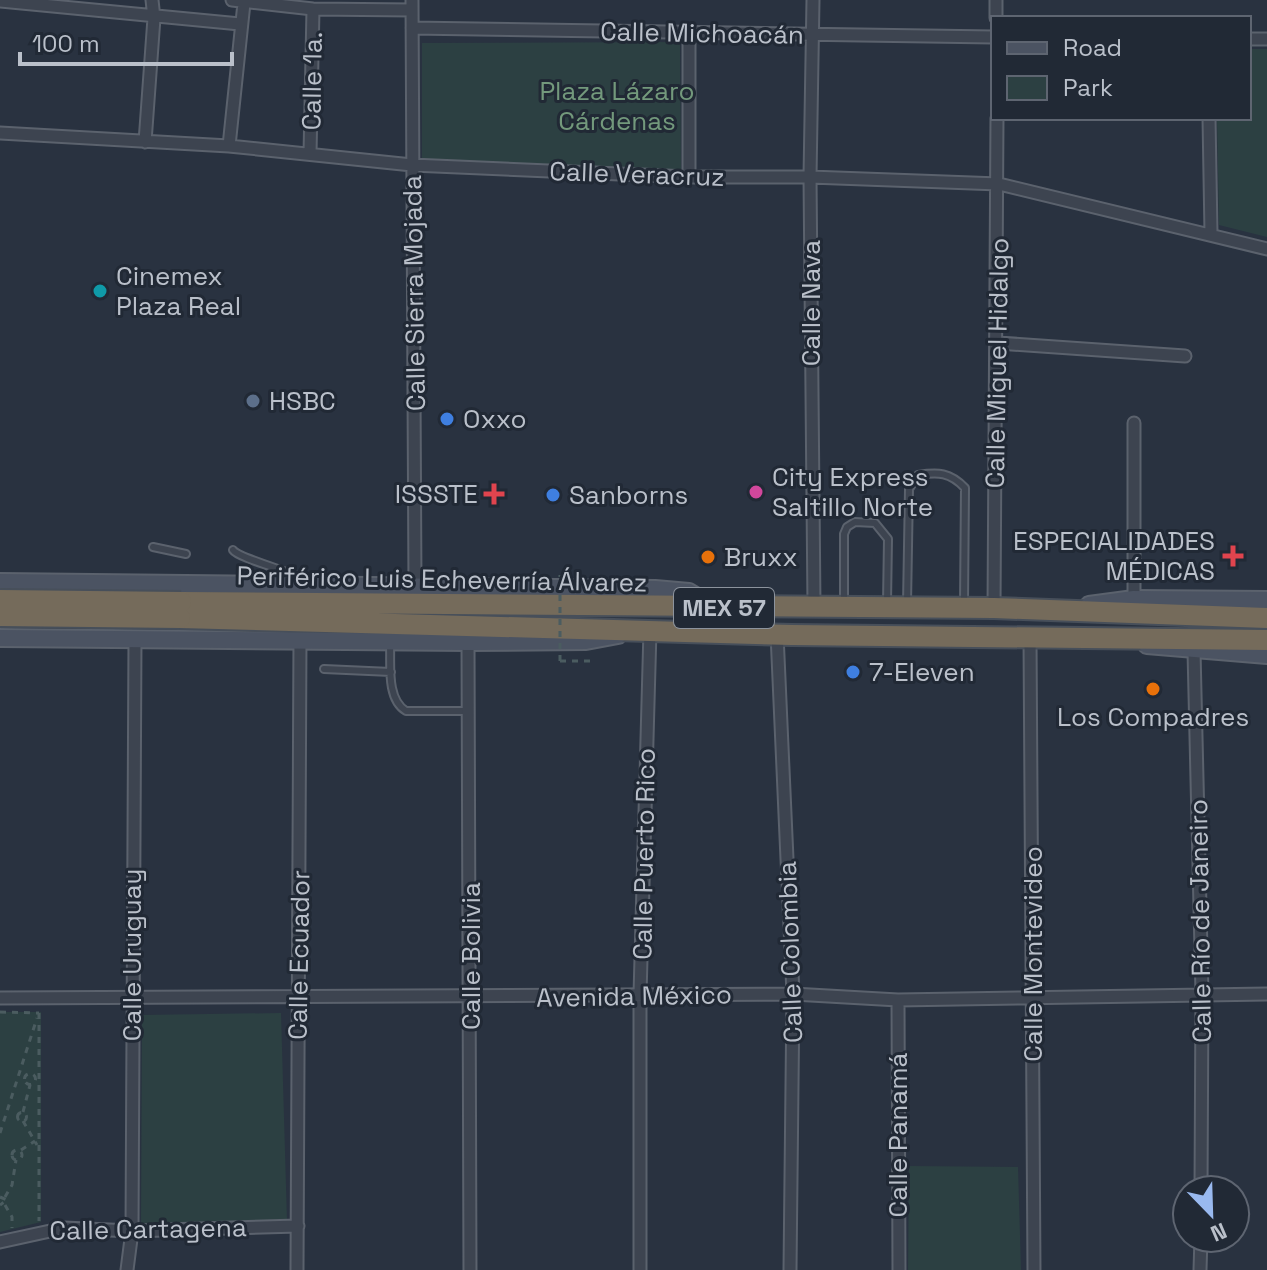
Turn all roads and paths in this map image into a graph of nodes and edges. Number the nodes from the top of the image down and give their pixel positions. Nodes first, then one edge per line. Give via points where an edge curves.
1 (152, 0) edge
2 (813, 0) edge
3 (0, 1) edge
4 (238, 1) edge
5 (75, 4) edge
6 (306, 5) edge
7 (412, 5) edge
8 (154, 18) junction
9 (240, 24) junction
10 (412, 28) junction
11 (689, 34) junction
12 (813, 35) junction
13 (991, 37) edge
14 (997, 120) edge
15 (1209, 120) edge
16 (0, 133) edge
17 (145, 142) junction
18 (229, 146) junction
19 (310, 154) junction
20 (412, 165) junction
21 (689, 177) junction
22 (810, 177) junction
23 (999, 184) junction
24 (1211, 233) junction
25 (1267, 249) edge
26 (998, 343) junction
27 (1185, 356) dead end
28 (1134, 423) dead end
29 (153, 547) dead end
30 (233, 550) dead end
31 (186, 554) dead end
32 (560, 575) dead end
33 (0, 582) edge
34 (100, 582) junction
35 (317, 585) junction
36 (415, 586) junction
37 (0, 598) edge
38 (1134, 599) junction
39 (1267, 600) edge
40 (181, 601) junction
41 (814, 606) junction
42 (844, 606) junction
43 (897, 607) junction
44 (715, 608) junction
45 (964, 608) junction
46 (994, 608) junction
47 (1060, 609) junction
48 (0, 616) edge
49 (1267, 618) edge
50 (0, 629) edge
51 (643, 630) junction
52 (777, 634) junction
53 (0, 638) edge
54 (1030, 638) junction
55 (135, 639) junction
56 (300, 639) junction
57 (1134, 639) junction
58 (1267, 640) edge
59 (390, 641) junction
60 (468, 642) junction
61 (1194, 651) junction
62 (1267, 655) edge
63 (560, 661) dead end
64 (324, 669) dead end
65 (391, 672) junction
66 (469, 711) junction
67 (1202, 993) junction
68 (793, 994) junction
69 (1267, 994) edge
70 (640, 995) junction
71 (471, 997) junction
72 (1034, 997) junction
73 (0, 998) edge
74 (131, 998) junction
75 (297, 999) junction
76 (898, 1000) junction
77 (0, 1012) edge
78 (39, 1013) junction
79 (22, 1064) junction
80 (28, 1074) junction
81 (30, 1084) junction
82 (0, 1133) edge
83 (35, 1141) junction
84 (39, 1148) junction
85 (20, 1150) junction
86 (16, 1160) junction
87 (1201, 1174) edge
88 (2, 1197) edge
89 (3, 1205) edge
90 (39, 1222) dead end
91 (298, 1226) junction
92 (12, 1228) dead end
93 (132, 1231) junction
94 (0, 1242) edge
95 (127, 1270) edge
96 (297, 1270) edge
97 (470, 1270) edge
98 (640, 1270) edge
99 (790, 1270) edge
100 (899, 1270) edge
101 (1034, 1270) edge

1 - 8 street
2 - 12 street, Calle Nava
3 - 5 street
4 - 6 street
4 - 9 street
5 - 8 street
6 - 7 street
6 - 19 street, Calle 1a.
7 - 10 street, Calle Sierra Mojada
8 - 9 street
8 - 17 street
9 - 18 street
10 - 11 street, Calle Michoacán
10 - 20 street, Calle Sierra Mojada
11 - 12 street, Calle Michoacán
11 - 21 street
12 - 13 street, Calle Michoacán
12 - 22 street, Calle Nava
14 - 23 street, Calle Miguel Hidalgo
15 - 24 street
16 - 17 street, Calle Veracruz
17 - 18 street, Calle Veracruz
18 - 19 street, Calle Veracruz
19 - 20 street, Calle Veracruz
20 - 21 street, Calle Veracruz
20 - 36 street, Calle Sierra Mojada
21 - 22 street, Calle Veracruz
22 - 23 street, Calle Veracruz
22 - 41 street, Calle Nava
23 - 24 street, Calle Veracruz
23 - 26 street, Calle Miguel Hidalgo
24 - 25 street, Calle Veracruz
26 - 27 street
26 - 46 street, Calle Miguel Hidalgo
28 - 38 street
29 - 31 lane
30 - 35 lane via 243,559 286,569
32 - 63 path, bridge
33 - 34 street
34 - 37 street via 68,594
34 - 40 street
35 - 36 street
35 - 40 street
36 - 44 street via 689,592
37 - 40 highway, Periférico Luis Echeverría Álvarez / MEX 57, bridge
38 - 39 street
38 - 47 street
40 - 44 highway, Periférico Luis Echeverría Álvarez / MEX 57
40 - 48 highway, Periférico Luis Echeverría Álvarez / MEX 57, bridge
40 - 50 street via 153,626 142,628
40 - 51 highway, Periférico Luis Echeverría Álvarez / MEX 57
41 - 42 highway, Periférico Luis Echeverría Álvarez / MEX 57
41 - 44 highway, Periférico Luis Echeverría Álvarez / MEX 57
42 - 43 highway, Periférico Luis Echeverría Álvarez / MEX 57
42 - 43 lane via 844,534 847,527 863,522 875,523 888,539
43 - 45 highway, Periférico Luis Echeverría Álvarez / MEX 57
43 - 45 lane via 909,489 918,475 939,472 965,488
45 - 46 highway, Periférico Luis Echeverría Álvarez / MEX 57
46 - 47 highway, Periférico Luis Echeverría Álvarez / MEX 57
47 - 49 highway, Periférico Luis Echeverría Álvarez / MEX 57
51 - 52 highway, Periférico Luis Echeverría Álvarez / MEX 57
51 - 60 street via 586,641
51 - 70 street, Calle Puerto Rico
52 - 54 highway, Periférico Luis Echeverría Álvarez / MEX 57
52 - 68 street, Calle Colombia
53 - 55 street
54 - 57 highway, Periférico Luis Echeverría Álvarez / MEX 57
54 - 72 street, Calle Montevideo
55 - 56 street
55 - 74 street, Calle Uruguay
56 - 59 street
56 - 75 street, Calle Ecuador
57 - 58 highway, Periférico Luis Echeverría Álvarez / MEX 57
57 - 61 street, Periférico Luis Echeverría Álvarez
59 - 60 street
59 - 65 lane
60 - 66 street, Calle Bolivia
61 - 62 street, Periférico Luis Echeverría Álvarez
61 - 67 street, Calle Río de Janeiro
64 - 65 lane
65 - 66 lane via 396,702 406,711
66 - 71 street, Calle Bolivia
67 - 69 street, Avenida México
67 - 72 street, Avenida México
67 - 87 street, Calle Río de Janeiro
68 - 70 street, Avenida México
68 - 76 street, Avenida México
68 - 99 street, Calle Colombia
70 - 71 street, Avenida México
70 - 98 street, Calle Puerto Rico
71 - 75 street, Avenida México
71 - 97 street, Calle Bolivia
72 - 76 street, Avenida México
72 - 101 street, Calle Montevideo
73 - 74 street, Avenida México
74 - 75 street, Avenida México
74 - 93 street, Calle Uruguay
75 - 91 street, Calle Ecuador
76 - 100 street, Calle Panamá
77 - 78 path
78 - 79 path
78 - 84 path
79 - 80 path
79 - 82 path
80 - 81 path via 24,1079
80 - 81 path via 35,1078
81 - 83 path via 23,1121
83 - 84 path
83 - 85 path
84 - 90 path
85 - 86 path via 22,1157
85 - 86 path via 13,1152
86 - 88 path via 12,1185
88 - 89 path
89 - 92 path via 12,1217
91 - 93 street, Calle Cartagena
91 - 96 street, Calle Ecuador
93 - 94 street, Calle Cartagena via 64,1228
93 - 95 street, Calle Uruguay

